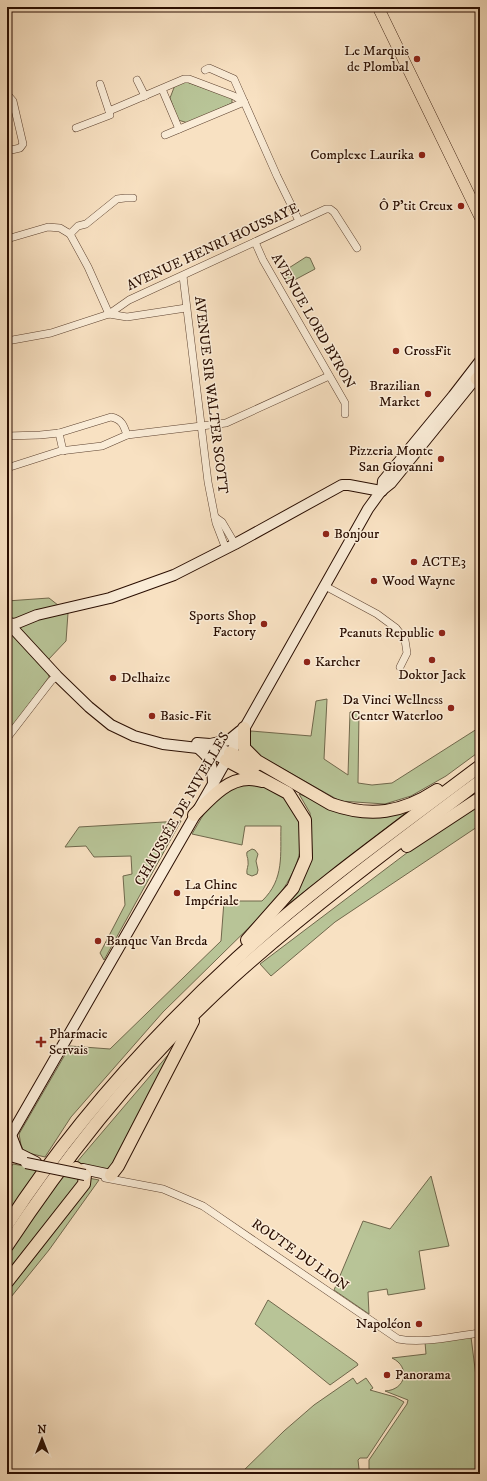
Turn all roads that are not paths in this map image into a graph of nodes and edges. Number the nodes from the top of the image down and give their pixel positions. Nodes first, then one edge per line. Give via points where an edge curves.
1 (378, 7) edge
2 (204, 70) dead end
3 (137, 80) dead end
4 (100, 84) dead end
5 (162, 89) junction
6 (7, 94) edge
7 (145, 96) junction
8 (244, 102) junction
9 (109, 111) junction
10 (76, 128) dead end
11 (179, 129) junction
12 (164, 135) dead end
13 (7, 151) edge
14 (133, 198) dead end
15 (480, 217) edge
16 (299, 221) junction
17 (70, 234) junction
18 (7, 239) edge
19 (255, 242) junction
20 (357, 248) dead end
21 (183, 276) junction
22 (186, 308) junction
23 (109, 314) junction
24 (7, 341) edge
25 (480, 361) edge
26 (329, 376) junction
27 (479, 376) edge
28 (345, 414) dead end
29 (201, 427) junction
30 (59, 433) junction
31 (127, 435) junction
32 (7, 436) edge
33 (63, 451) junction
34 (7, 468) edge
35 (382, 491) junction
36 (215, 517) junction
37 (236, 544) junction
38 (226, 549) junction
39 (324, 586) junction
40 (8, 624) edge
41 (400, 667) dead end
42 (57, 676) junction
43 (244, 728) junction
44 (7, 738) edge
45 (210, 744) junction
46 (179, 745) junction
47 (198, 748) junction
48 (228, 756) junction
49 (479, 767) edge
50 (288, 780) junction
51 (480, 781) edge
52 (271, 783) junction
53 (213, 784) junction
54 (480, 798) edge
55 (194, 815) junction
56 (367, 866) junction
57 (238, 957) junction
58 (197, 1012) junction
59 (9, 1139) edge
60 (7, 1156) edge
61 (30, 1162) junction
62 (82, 1171) junction
63 (108, 1176) junction
64 (7, 1225) edge
65 (7, 1246) edge
66 (7, 1282) edge
67 (480, 1333) edge

1 - 15 main road
2 - 8 street via 209,68 234,79
3 - 7 street
4 - 9 street
5 - 7 street
5 - 8 street via 189,79
5 - 11 street
6 - 13 street via 13,101 23,144 20,148
7 - 9 street
8 - 11 street
8 - 16 street
9 - 10 street via 110,115
11 - 12 street
14 - 17 street via 117,199
16 - 19 street, AVENUE HENRI HOUSSAYE
16 - 20 street, AVENUE HENRI HOUSSAYE via 330,209
17 - 18 street via 60,228 48,227
17 - 23 street
19 - 21 street, AVENUE HENRI HOUSSAYE
19 - 26 street, AVENUE LORD BYRON
21 - 22 street, AVENUE SIR WALTER SCOTT
21 - 23 street, AVENUE HENRI HOUSSAYE via 129,300
22 - 23 street, AVENUE HENRI HOUSSAYE via 127,317
22 - 29 street, AVENUE SIR WALTER SCOTT
23 - 24 street, AVENUE HENRI HOUSSAYE via 51,333
25 - 35 main road, CHAUSSÉE DE NIVELLES via 383,481
26 - 28 street, AVENUE LORD BYRON via 345,403
26 - 29 street via 231,421
27 - 35 main road, CHAUSSÉE DE NIVELLES
29 - 31 street
29 - 36 street, AVENUE SIR WALTER SCOTT
30 - 31 street via 111,417 122,422
30 - 32 street
30 - 33 street
31 - 33 street via 98,447
33 - 34 street
35 - 37 main road via 345,484
35 - 39 main road, CHAUSSÉE DE NIVELLES via 368,509
36 - 37 street via 222,522
36 - 38 street, AVENUE SIR WALTER SCOTT
37 - 38 main road
38 - 40 main road via 174,575 124,594 37,615 20,623
39 - 41 street via 377,614 396,628 404,640 407,653
39 - 43 main road, CHAUSSÉE DE NIVELLES
40 - 42 main road
42 - 44 street
42 - 46 main road via 112,725 134,736 163,744
43 - 45 main road via 229,740
43 - 48 main road, CHAUSSÉE DE NIVELLES
43 - 50 highway via 244,748 257,760
45 - 46 main road
45 - 48 main road
46 - 47 main road
47 - 48 main road
47 - 53 main road via 211,763
48 - 50 highway
48 - 52 highway
48 - 53 main road, CHAUSSÉE DE NIVELLES
49 - 50 highway via 461,773 428,796 394,810 380,812 358,812 331,804
49 - 57 highway via 334,878
51 - 56 highway
52 - 55 highway via 248,779 230,783
52 - 57 highway via 288,793 305,820 306,858 293,888 242,946
53 - 55 main road, CHAUSSÉE DE NIVELLES
54 - 56 highway via 386,860
55 - 59 main road, CHAUSSÉE DE NIVELLES
56 - 58 highway via 232,978
57 - 64 highway via 189,1003 128,1068 66,1142
58 - 63 highway via 118,1166
58 - 65 highway via 135,1076 75,1150
59 - 61 main road, ROUTE DU LION via 18,1153
60 - 61 main road, ROUTE DU LION via 11,1160
61 - 62 main road, ROUTE DU LION via 53,1163
62 - 63 main road, ROUTE DU LION
62 - 66 highway via 84,1184
63 - 67 street, ROUTE DU LION via 163,1189 203,1206 398,1339 426,1340

